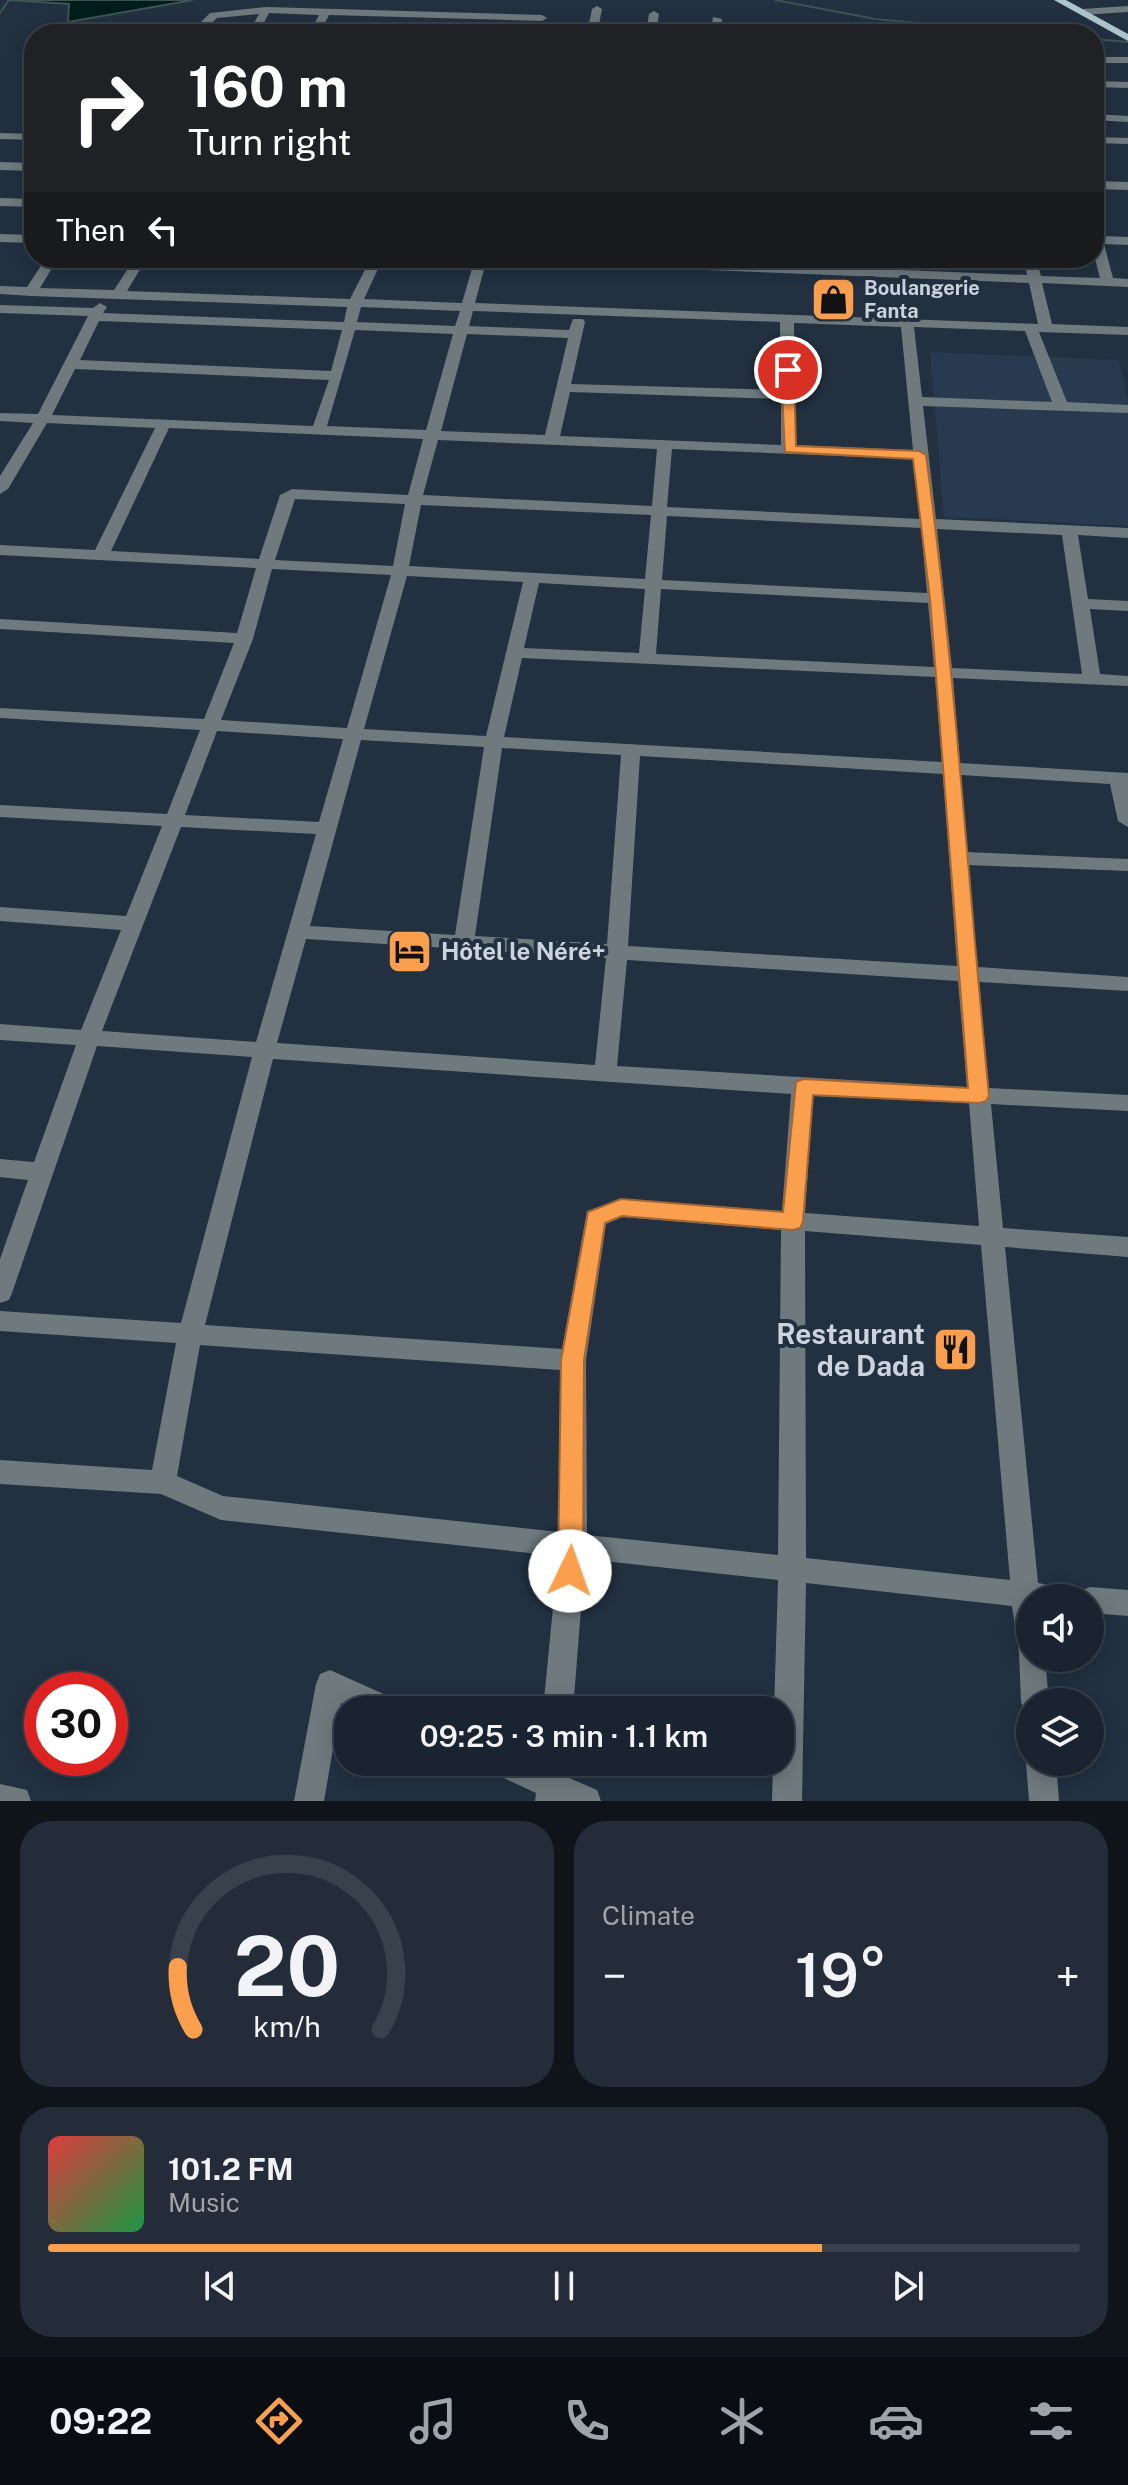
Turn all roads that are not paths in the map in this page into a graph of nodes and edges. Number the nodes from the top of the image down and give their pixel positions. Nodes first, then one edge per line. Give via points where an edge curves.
1 (1059, 0) edge
2 (597, 9) dead end
3 (1128, 9) edge
4 (266, 10) junction
5 (325, 12) junction
6 (1082, 12) junction
7 (654, 14) dead end
8 (717, 19) dead end
9 (205, 24) edge
10 (258, 24) edge
11 (319, 24) edge
12 (541, 24) edge
13 (594, 24) edge
14 (652, 24) edge
15 (717, 24) edge
16 (1103, 24) edge
17 (1104, 24) edge
18 (1128, 38) edge
19 (1104, 60) edge
20 (1128, 60) edge
21 (1104, 84) edge
22 (1128, 85) edge
23 (1104, 95) edge
24 (1128, 96) edge
25 (1104, 118) edge
26 (1128, 119) edge
27 (0, 136) edge
28 (24, 137) edge
29 (1104, 140) edge
30 (1128, 141) edge
31 (0, 166) edge
32 (24, 167) edge
33 (1104, 185) edge
34 (1128, 186) edge
35 (0, 202) edge
36 (24, 203) edge
37 (0, 238) edge
38 (1104, 238) edge
39 (24, 239) edge
40 (1128, 241) edge
41 (46, 268) edge
42 (133, 268) edge
43 (372, 268) edge
44 (479, 268) edge
45 (876, 268) edge
46 (945, 268) edge
47 (1032, 268) edge
48 (1104, 268) edge
49 (947, 276) junction
50 (1034, 280) junction
51 (1108, 283) junction
52 (1128, 283) edge
53 (1, 292) edge
54 (31, 292) junction
55 (113, 294) junction
56 (355, 303) junction
57 (470, 308) junction
58 (0, 309) edge
59 (580, 312) junction
60 (96, 314) junction
61 (787, 320) junction
62 (907, 323) junction
63 (349, 324) junction
64 (1038, 327) junction
65 (464, 329) junction
66 (1128, 331) edge
67 (575, 334) junction
68 (68, 364) junction
69 (337, 376) junction
70 (563, 388) junction
71 (788, 395) junction
72 (914, 401) junction
73 (1061, 406) junction
74 (1128, 409) edge
75 (0, 417) edge
76 (42, 420) junction
77 (164, 424) junction
78 (319, 429) junction
79 (433, 434) junction
80 (552, 439) junction
81 (665, 444) junction
82 (789, 449) junction
83 (919, 455) junction
84 (0, 489) edge
85 (414, 500) junction
86 (660, 512) junction
87 (926, 524) junction
88 (1069, 530) junction
89 (1128, 533) edge
90 (0, 550) edge
91 (101, 555) junction
92 (267, 564) junction
93 (400, 571) junction
94 (532, 578) junction
95 (652, 584) junction
96 (938, 599) junction
97 (1081, 604) junction
98 (1128, 606) edge
99 (0, 624) edge
100 (244, 639) junction
101 (516, 653) junction
102 (647, 657) junction
103 (944, 672) junction
104 (1092, 679) junction
105 (1128, 681) edge
106 (0, 713) edge
107 (211, 725) junction
108 (355, 732) junction
109 (494, 742) junction
110 (631, 750) junction
111 (953, 769) junction
112 (1123, 778) edge
113 (0, 811) edge
114 (1128, 821) edge
115 (174, 822) junction
116 (326, 828) junction
117 (957, 858) junction
118 (1128, 865) edge
119 (0, 914) edge
120 (135, 924) junction
121 (297, 932) junction
122 (464, 942) junction
123 (617, 953) junction
124 (968, 973) junction
125 (1128, 984) edge
126 (0, 1032) edge
127 (89, 1038) junction
128 (264, 1051) junction
129 (605, 1072) junction
130 (803, 1087) junction
131 (979, 1096) junction
132 (1128, 1103) edge
133 (0, 1168) edge
134 (42, 1172) junction
135 (793, 1222) junction
136 (992, 1237) junction
137 (1128, 1247) edge
138 (0, 1293) edge
139 (0, 1321) edge
140 (190, 1334) junction
141 (573, 1360) junction
142 (0, 1472) edge
143 (163, 1482) junction
144 (573, 1544) junction
145 (792, 1569) junction
146 (1024, 1584) edge
147 (1016, 1594) edge
148 (1104, 1601) edge
149 (1128, 1603) edge
150 (356, 1696) edge
151 (559, 1696) edge
152 (1042, 1776) edge
153 (551, 1783) edge
154 (0, 1799) edge
155 (16, 1801) edge
156 (309, 1801) edge
157 (586, 1801) edge
158 (787, 1801) edge
159 (1044, 1801) edge

1 - 6 main road
2 - 13 street
3 - 6 street
4 - 5 street
4 - 9 street via 214,15
4 - 10 street
5 - 11 street
5 - 12 street via 438,20 544,13
6 - 16 main road
7 - 14 street
8 - 15 street
17 - 18 main road
19 - 20 street
21 - 22 street
23 - 24 street
25 - 26 street
27 - 28 street
29 - 30 street
31 - 32 street
33 - 34 street
35 - 36 street
37 - 39 street
38 - 40 street
41 - 54 street
42 - 55 street
43 - 56 street
44 - 57 street
45 - 49 street
46 - 49 street
47 - 50 street
48 - 51 street
49 - 50 street
50 - 51 street
50 - 64 street
51 - 52 street
53 - 54 street
54 - 55 street
55 - 56 street
55 - 60 street
56 - 57 street
56 - 63 street
57 - 59 street
57 - 65 street
58 - 60 street
59 - 61 street
59 - 67 street
60 - 63 street
60 - 68 street
61 - 62 street
61 - 71 street
62 - 64 street
62 - 72 street
63 - 65 street
63 - 69 street
64 - 66 street
64 - 73 street
65 - 67 street
65 - 79 street
67 - 70 street
68 - 69 street
68 - 76 street
69 - 78 street
70 - 71 street
70 - 80 street
71 - 82 street
72 - 73 street
72 - 83 street
73 - 74 street
75 - 76 street
76 - 77 street
76 - 84 street
77 - 78 street
77 - 91 street
78 - 79 street
79 - 80 street
79 - 85 street
80 - 81 street
81 - 82 street
81 - 86 street
82 - 83 street
83 - 87 street
85 - 86 street
85 - 92 street via 292,494 285,498
85 - 93 street
86 - 87 street
86 - 95 street
87 - 88 street
87 - 96 street
88 - 89 street
88 - 97 street
90 - 91 street
91 - 92 street
92 - 93 street
92 - 100 street
93 - 94 street
93 - 108 street
94 - 95 street
94 - 101 street
95 - 96 street
95 - 102 street
96 - 103 street
97 - 98 street
97 - 104 street
99 - 100 street
100 - 107 street
101 - 102 street
101 - 109 street
102 - 103 street
103 - 104 street
103 - 111 street
104 - 105 street
106 - 107 street
107 - 108 street
107 - 115 street
108 - 109 street
108 - 116 street
109 - 110 street
109 - 122 street
110 - 111 street
110 - 123 street
111 - 112 street
111 - 117 street
112 - 114 street
113 - 115 street
115 - 116 street
115 - 120 street
116 - 121 street
117 - 118 street
117 - 124 street
119 - 120 street
120 - 127 street
121 - 122 street
121 - 128 street
122 - 123 street
123 - 124 street
123 - 129 street
124 - 125 street
124 - 131 street
126 - 127 street
127 - 128 street
127 - 134 street
128 - 129 street
128 - 140 street
129 - 130 street
130 - 131 street
130 - 135 street
131 - 132 street
131 - 136 street
133 - 134 street
134 - 138 street
135 - 136 street
135 - 141 street via 621,1208 595,1218
135 - 145 street
136 - 137 street
136 - 146 street
139 - 140 street
140 - 141 street
140 - 143 street
141 - 144 street
142 - 143 street
143 - 144 street via 221,1508
144 - 145 street
144 - 151 street
145 - 147 street
145 - 158 street
148 - 149 street
150 - 156 street via 330,1684
152 - 159 street
153 - 157 street
154 - 155 street

